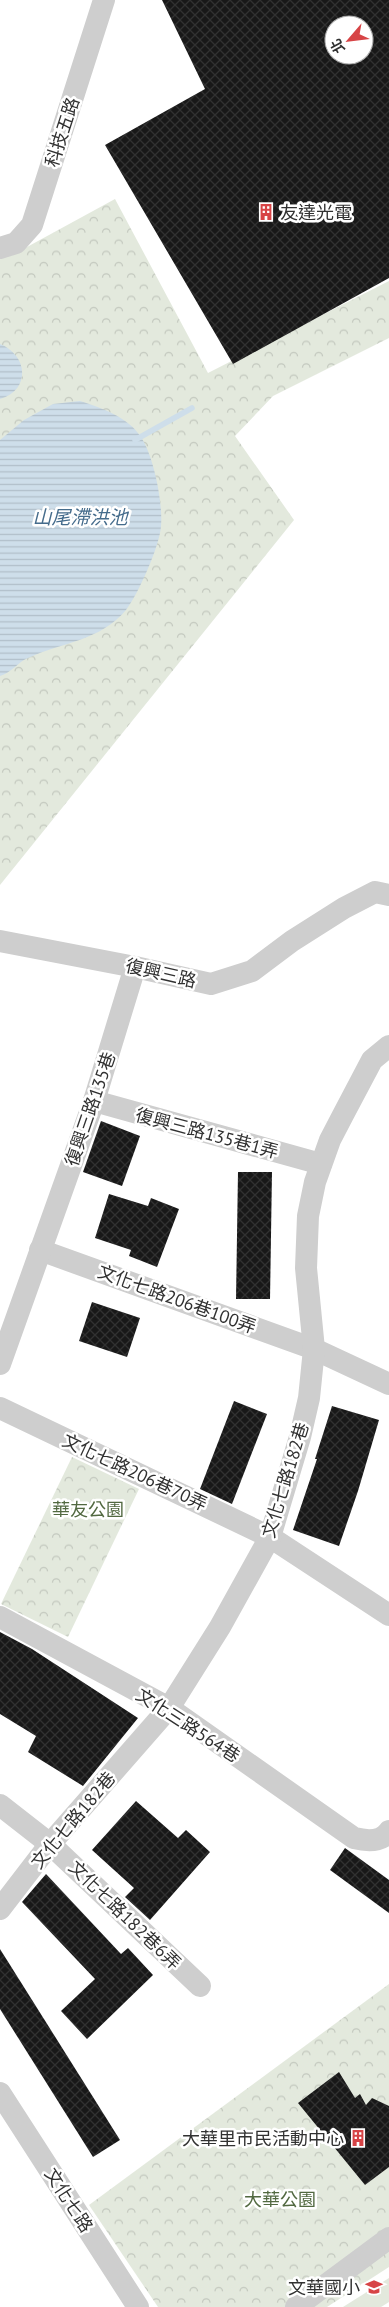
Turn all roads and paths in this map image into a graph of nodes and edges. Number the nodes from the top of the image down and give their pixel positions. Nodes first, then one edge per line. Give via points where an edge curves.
1 (104, 0) edge
2 (0, 248) edge
3 (389, 895) edge
4 (0, 941) edge
5 (135, 966) junction
6 (389, 1046) edge
7 (94, 1101) junction
8 (321, 1164) junction
9 (40, 1250) junction
10 (314, 1349) junction
11 (0, 1364) edge
12 (389, 1384) edge
13 (0, 1408) edge
14 (270, 1537) junction
15 (389, 1616) edge
16 (0, 1617) edge
17 (169, 1708) junction
18 (0, 1805) edge
19 (379, 1836) edge
20 (50, 1844) junction
21 (0, 1909) edge
22 (200, 1986) dead end
23 (0, 2093) edge
24 (389, 2238) edge
25 (138, 2307) edge
26 (296, 2307) edge

1 - 2 street, 科技五路 via 32,224 16,243
3 - 5 street, 復興三路 via 375,892 308,931 252,971 211,984
4 - 5 street, 復興三路
5 - 7 street, 復興三路135巷
6 - 8 street, 文化七路182巷 via 372,1060
7 - 8 street, 復興三路135巷1弄
7 - 9 street, 復興三路135巷
8 - 10 street, 文化七路182巷 via 308,1216 306,1268
9 - 10 street, 文化七路206巷100弄
9 - 11 street, 復興三路135巷
10 - 12 street, 文化七路206巷100弄
10 - 14 street, 文化七路182巷 via 309,1398
13 - 14 street, 文化七路206巷70弄
14 - 15 street, 文化七路206巷70弄
14 - 17 street, 文化七路182巷 via 220,1627
16 - 17 street, 文化三路564巷
17 - 19 street, 文化三路564巷 via 354,1838
17 - 20 street, 文化七路182巷
18 - 20 street, 文化七路182巷6弄
20 - 21 street, 文化七路182巷
20 - 22 street, 文化七路182巷6弄
23 - 25 street, 文化七路
24 - 26 street

